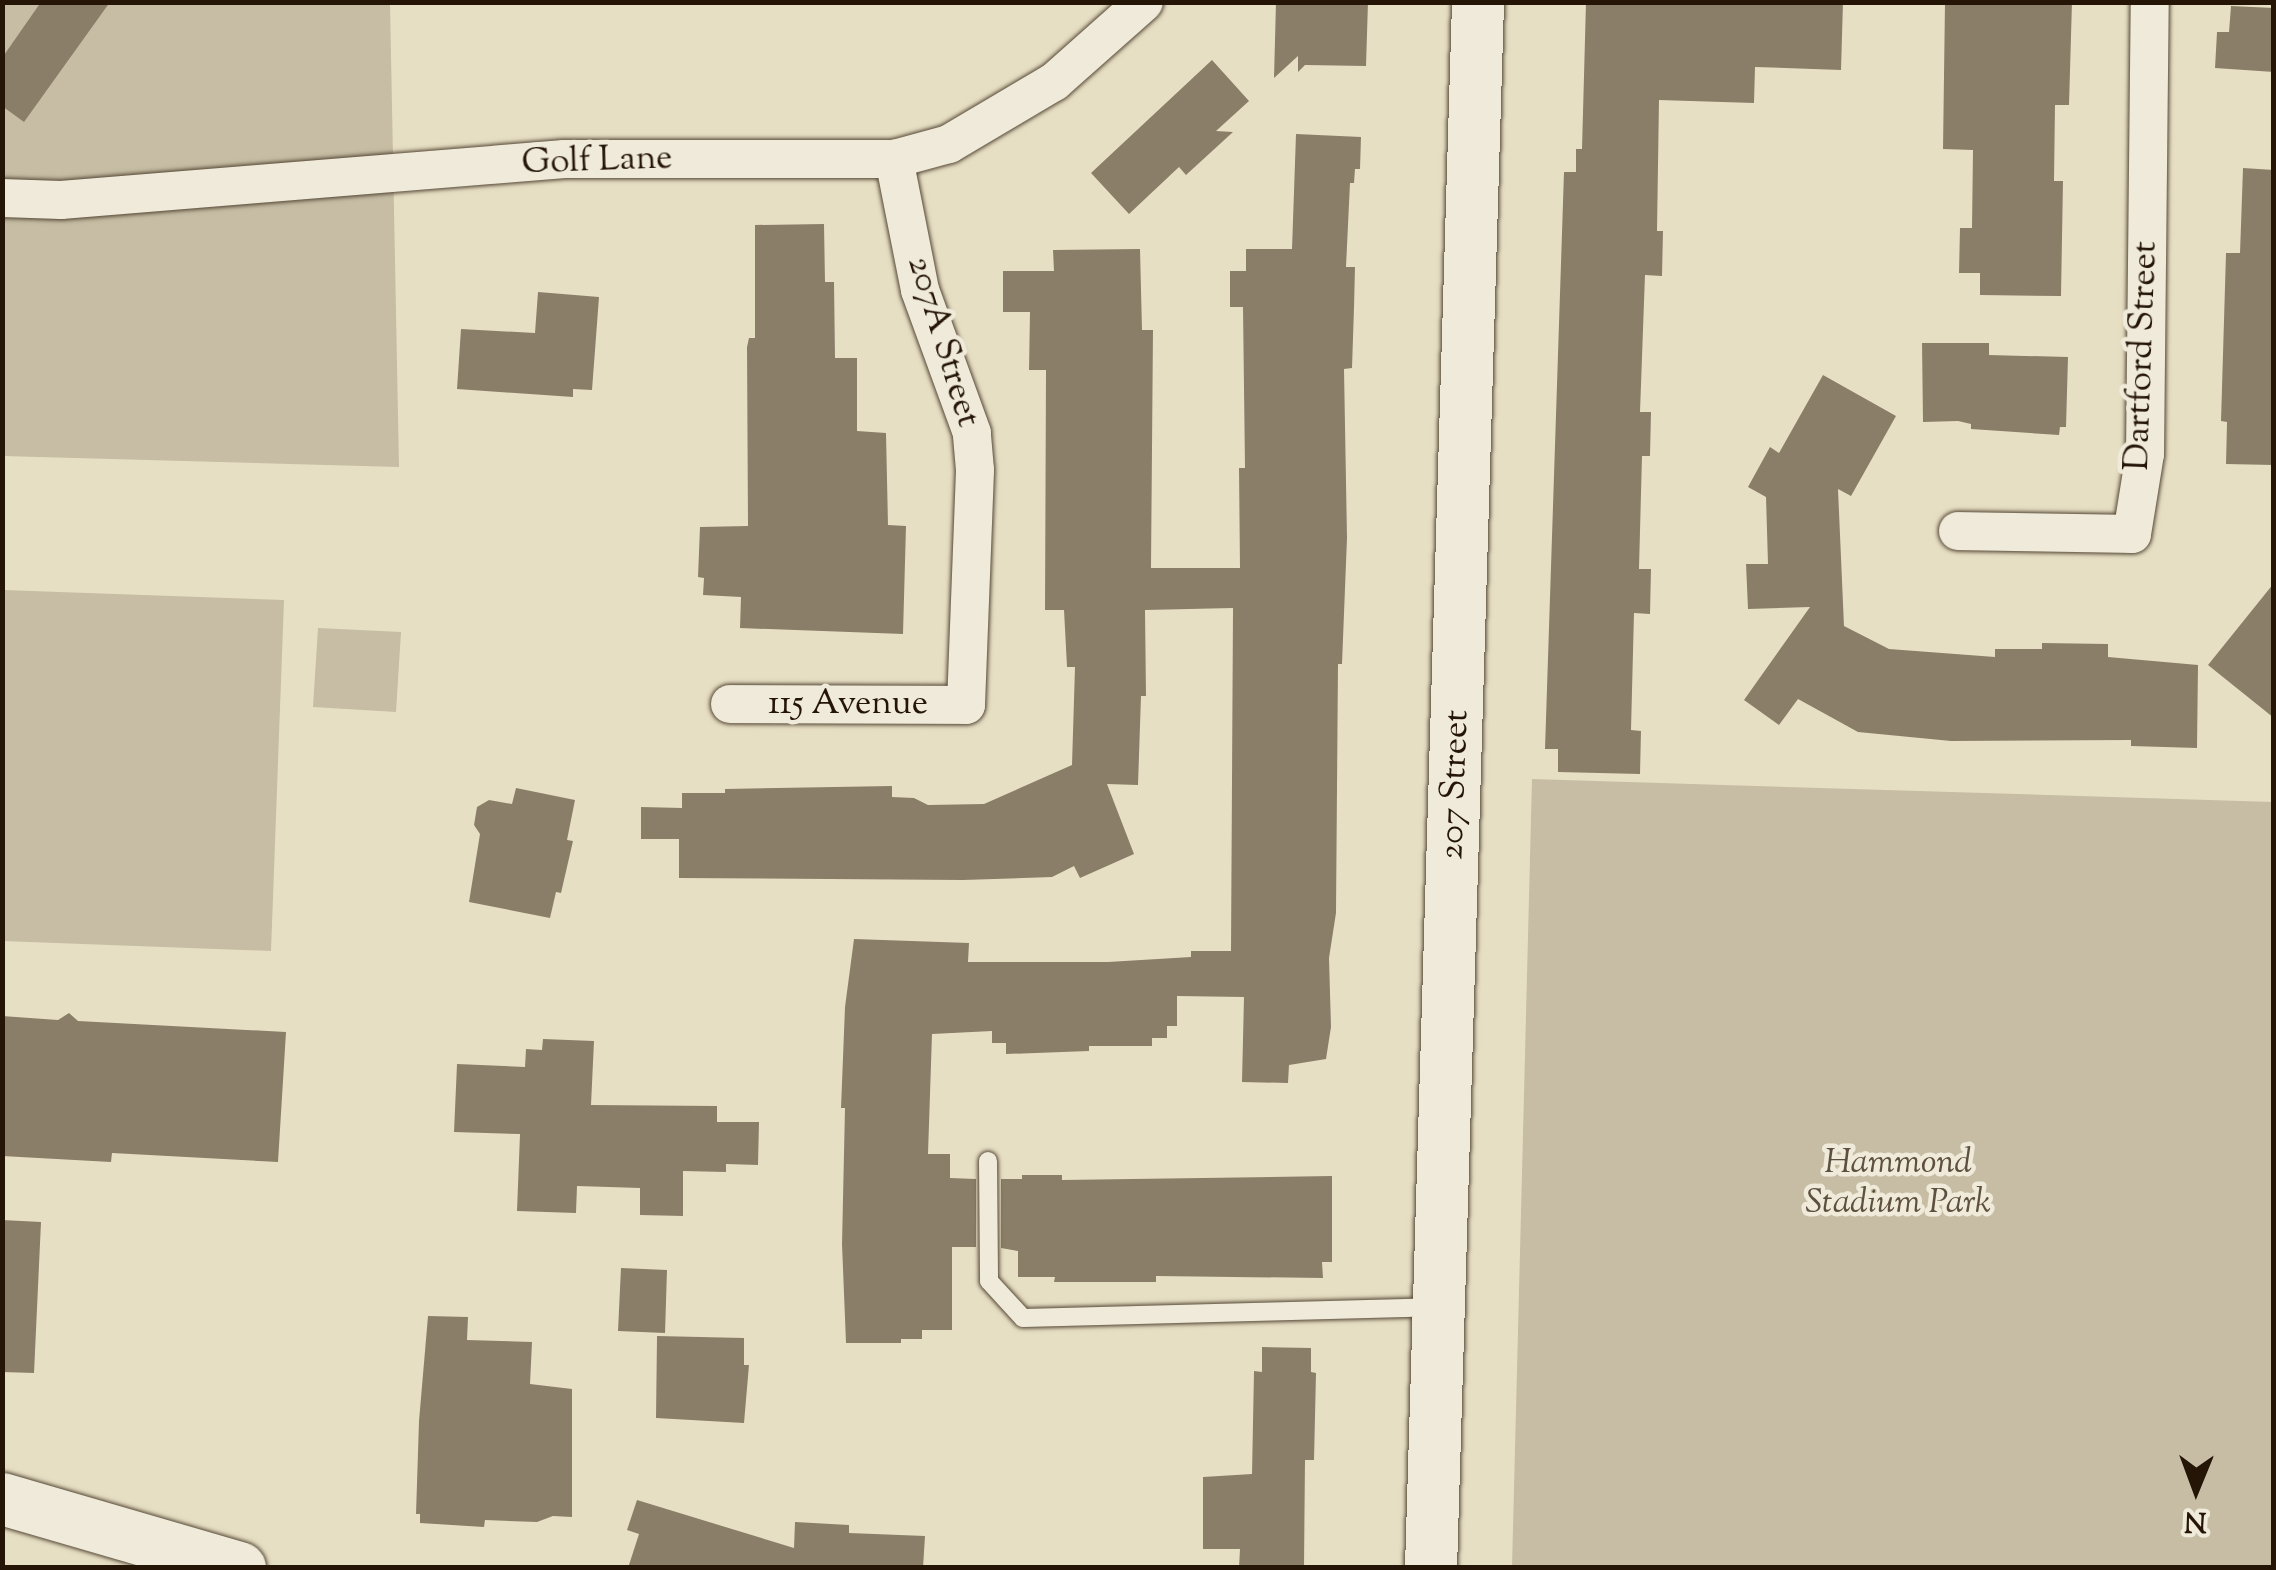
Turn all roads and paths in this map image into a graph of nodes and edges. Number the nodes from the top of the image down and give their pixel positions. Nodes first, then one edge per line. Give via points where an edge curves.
1 (1144, 2) edge
2 (1478, 2) edge
3 (2150, 2) edge
4 (894, 159) junction
5 (2, 198) edge
6 (1958, 531) dead end
7 (730, 704) dead end
8 (966, 706) joint
9 (988, 1161) dead end
10 (1440, 1307) junction
11 (2, 1499) edge
12 (240, 1568) edge
13 (1431, 1568) edge

1 - 4 street, Golf Lane via 1054,82 949,144
2 - 10 street, 207 Street
3 - 6 street, Dartford Street via 2145,454 2132,534
4 - 5 street, Golf Lane via 564,159 61,200
4 - 8 street, 207A Street via 920,290 972,433
7 - 8 street, 115 Avenue
9 - 10 lane via 989,1281 1023,1318
10 - 13 street, 207 Street
11 - 12 street

